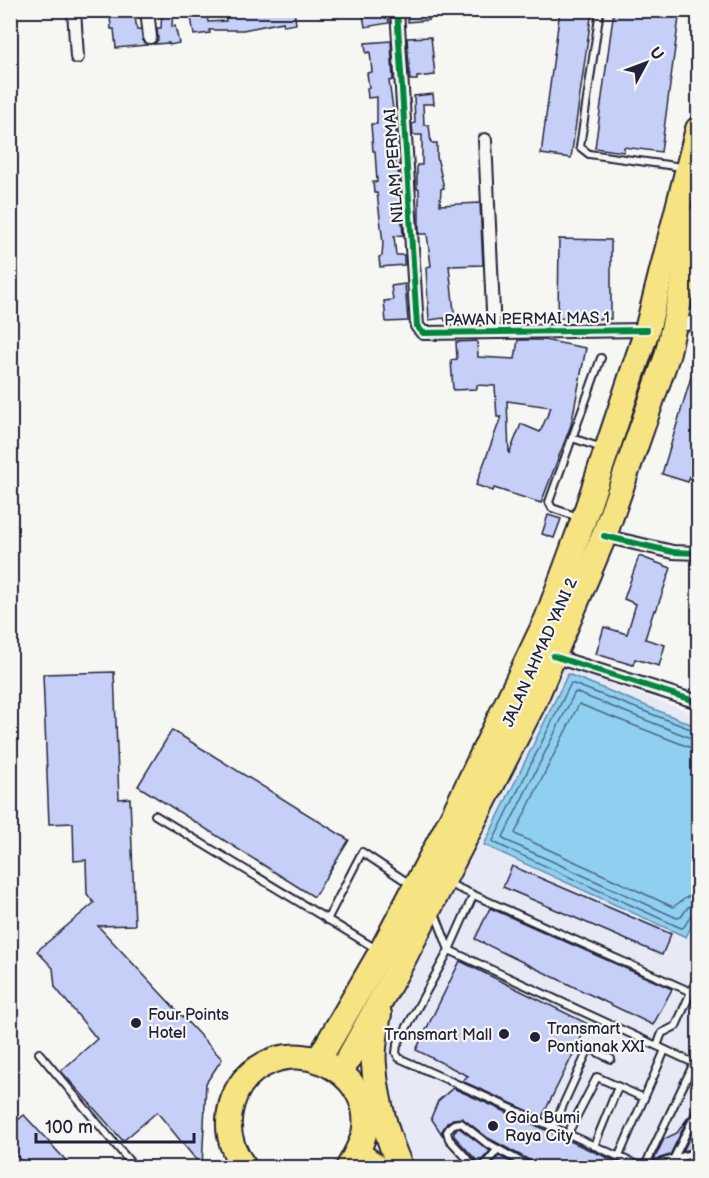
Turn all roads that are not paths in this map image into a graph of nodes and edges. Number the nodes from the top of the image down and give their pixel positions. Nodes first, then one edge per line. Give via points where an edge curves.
1 (74, 10) edge
2 (147, 10) edge
3 (397, 10) edge
4 (600, 10) edge
5 (150, 37) dead end
6 (77, 57) dead end
7 (699, 129) edge
8 (485, 140) dead end
9 (689, 168) junction
10 (699, 218) edge
11 (418, 320) joint
12 (699, 321) edge
13 (674, 327) junction
14 (647, 330) junction
15 (494, 332) junction
16 (601, 358) dead end
17 (572, 438) junction
18 (606, 450) junction
19 (584, 519) junction
20 (604, 536) junction
21 (699, 553) edge
22 (554, 656) junction
23 (699, 702) edge
24 (155, 815) dead end
25 (443, 881) junction
26 (423, 896) junction
27 (473, 896) junction
28 (327, 920) junction
29 (448, 950) junction
30 (381, 952) junction
31 (699, 976) edge
32 (690, 992) junction
33 (699, 995) edge
34 (382, 1000) junction
35 (657, 1046) junction
36 (665, 1050) junction
37 (39, 1053) dead end
38 (319, 1059) junction
39 (611, 1059) dead end
40 (696, 1064) edge
41 (341, 1072) junction
42 (618, 1087) junction
43 (644, 1098) junction
44 (699, 1109) edge
45 (553, 1127) junction
46 (568, 1133) junction
47 (594, 1146) junction
48 (498, 1150) junction
49 (699, 1152) edge
50 (619, 1156) junction
51 (352, 1160) edge
52 (135, 1167) edge
53 (245, 1167) edge
54 (378, 1167) edge
55 (401, 1167) edge
56 (476, 1167) edge
57 (482, 1167) edge
58 (532, 1167) edge
59 (644, 1167) edge
60 (673, 1167) edge

1 - 6 street
2 - 5 street
3 - 11 street, NILAM PERMAI
4 - 9 lane via 580,147 589,154
7 - 9 highway, JALAN AHMAD YANI 2
8 - 15 street
9 - 14 highway, JALAN AHMAD YANI 2
10 - 13 highway, JALAN AHMAD YANI 2
11 - 15 street, PAWAN PERMAI MAS 1 via 417,326 423,333
12 - 13 street
13 - 20 highway, JALAN AHMAD YANI 2
14 - 15 street, PAWAN PERMAI MAS 1
14 - 18 highway, JALAN AHMAD YANI 2
16 - 17 lane
17 - 18 lane
17 - 19 lane via 549,505
18 - 19 highway, JALAN AHMAD YANI 2
19 - 26 highway, JALAN AHMAD YANI 2 via 547,619 454,814
20 - 21 street via 673,552
20 - 22 highway, JALAN AHMAD YANI 2
22 - 23 street
22 - 25 highway, JALAN AHMAD YANI 2
24 - 28 lane
25 - 26 highway, JALAN AHMAD YANI 2
25 - 27 lane
26 - 28 lane via 362,852
26 - 29 lane
26 - 30 highway, JALAN AHMAD YANI 2
26 - 34 highway, JALAN AHMAD YANI 2
27 - 29 lane
27 - 32 lane
28 - 30 lane
29 - 35 lane
29 - 45 lane via 396,1053 399,1058
30 - 38 highway, JALAN AHMAD YANI 2
31 - 32 lane
32 - 33 lane
32 - 35 lane via 676,1026 662,1033
34 - 41 highway, JALAN AHMAD YANI 2
34 - 55 highway via 373,1064 392,1149
35 - 36 lane
36 - 40 lane
36 - 43 lane
37 - 52 lane
38 - 41 highway
38 - 53 highway via 285,1056 269,1061 243,1081 234,1095 228,1128 231,1145
39 - 45 lane via 589,1048
40 - 59 lane
41 - 51 highway via 360,1099 364,1116 364,1134
42 - 43 lane
42 - 46 lane via 597,1077
42 - 47 lane
43 - 50 lane
44 - 60 lane
45 - 46 lane
46 - 47 lane
47 - 50 lane
48 - 56 lane via 461,1123 450,1126 449,1139
48 - 57 lane
48 - 58 lane
49 - 59 lane
50 - 59 lane
51 - 54 highway

